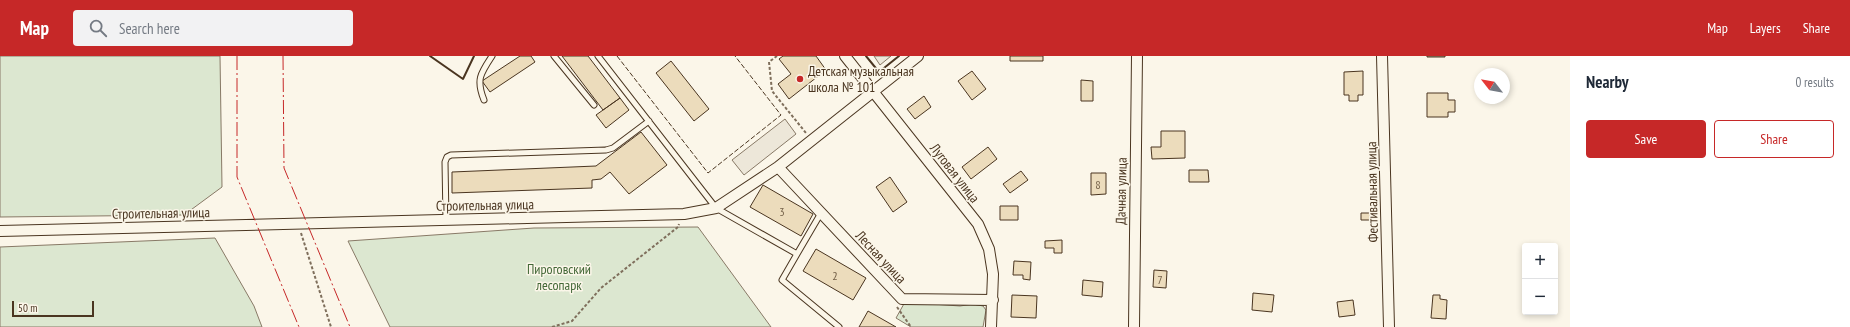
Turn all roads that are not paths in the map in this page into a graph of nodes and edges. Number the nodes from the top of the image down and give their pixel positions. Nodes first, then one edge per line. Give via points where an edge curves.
1 (492, 56) edge
2 (554, 56) edge
3 (598, 56) edge
4 (845, 56) edge
5 (918, 56) edge
6 (1137, 56) edge
7 (1382, 56) edge
8 (873, 92) junction
9 (484, 100) dead end
10 (594, 105) dead end
11 (649, 121) junction
12 (778, 167) junction
13 (716, 208) junction
14 (821, 213) junction
15 (446, 220) junction
16 (0, 231) edge
17 (797, 254) junction
18 (993, 300) junction
19 (839, 327) edge
20 (991, 327) edge
21 (1134, 327) edge
22 (1389, 327) edge

1 - 9 lane via 483,69 479,86
2 - 10 lane
3 - 11 lane
4 - 8 street, Луговая улица
5 - 8 street, Строительная улица
6 - 21 street, Дачная улица
7 - 22 street, Фестивальная улица
8 - 12 street, Строительная улица
8 - 18 street, Луговая улица via 978,224 989,249 993,274
11 - 13 lane
11 - 15 lane via 613,148 606,150 451,155 445,162
12 - 13 street, Строительная улица
12 - 14 street, Лесная улица
13 - 15 street, Строительная улица via 684,214
13 - 17 lane
14 - 17 lane
14 - 18 street, Лесная улица via 902,299
15 - 16 street, Строительная улица
17 - 19 lane via 782,280
18 - 20 street, Луговая улица

